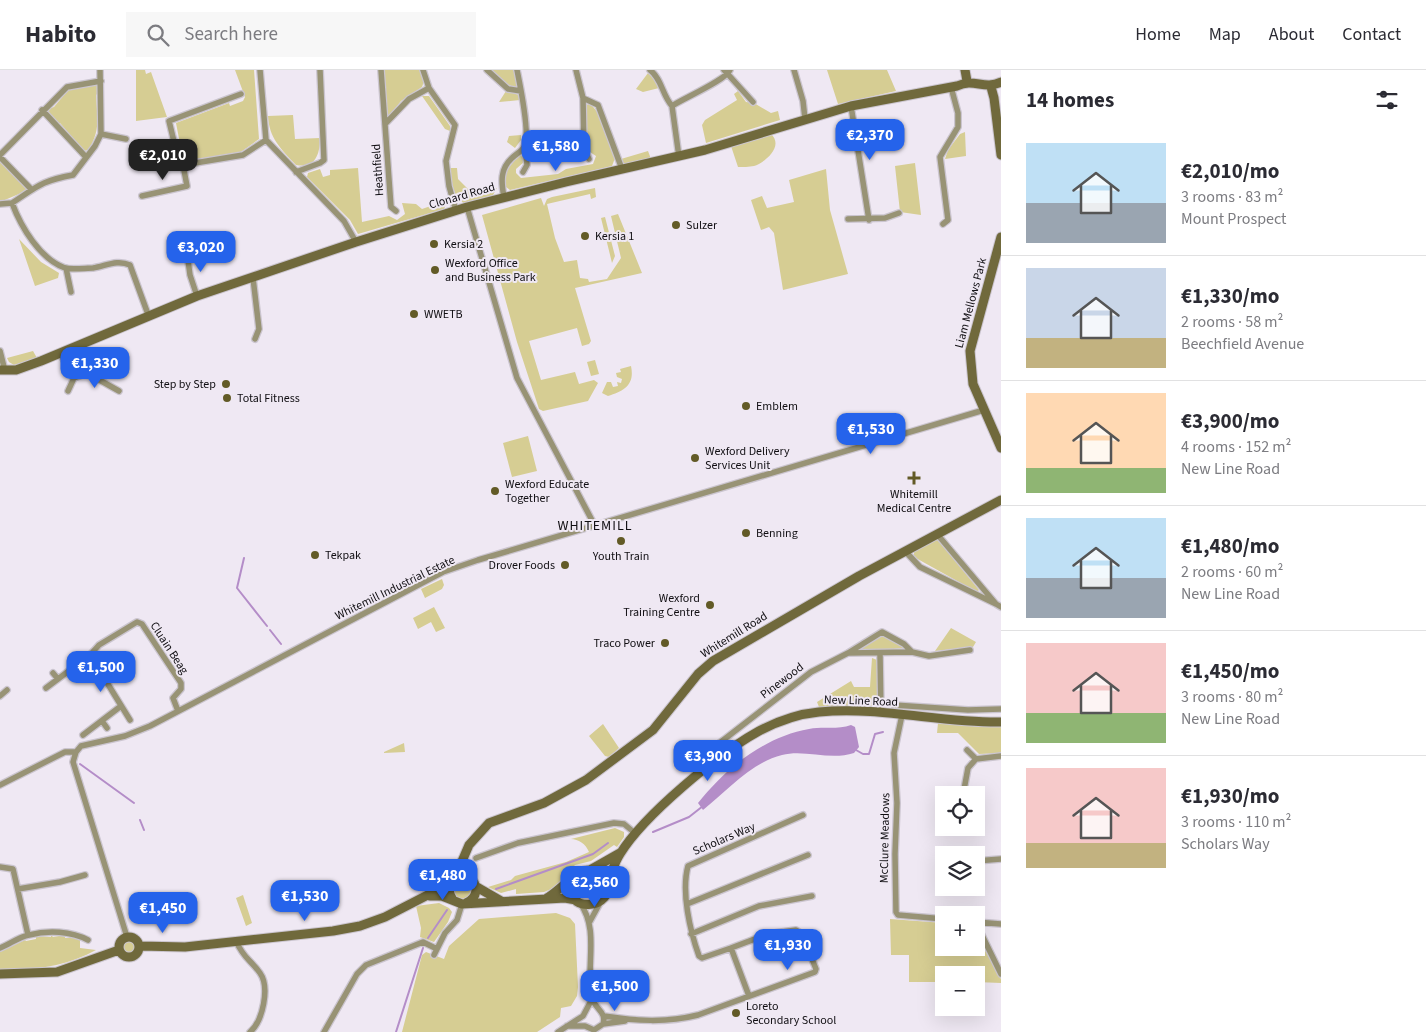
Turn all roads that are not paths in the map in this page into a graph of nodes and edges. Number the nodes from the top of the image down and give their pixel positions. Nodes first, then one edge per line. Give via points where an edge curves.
1 (100, 70) edge
2 (260, 70) edge
3 (320, 70) edge
4 (381, 70) edge
5 (423, 70) edge
6 (487, 70) edge
7 (517, 70) edge
8 (576, 70) edge
9 (650, 70) edge
10 (794, 70) edge
11 (965, 70) edge
12 (727, 72) edge
13 (101, 81) junction
14 (967, 81) junction
15 (1001, 82) edge
16 (951, 87) junction
17 (991, 87) junction
18 (429, 88) junction
19 (521, 91) junction
20 (241, 94) dead end
21 (582, 98) junction
22 (752, 102) dead end
23 (672, 106) junction
24 (851, 106) junction
25 (42, 110) junction
26 (805, 119) junction
27 (385, 124) junction
28 (101, 134) junction
29 (126, 139) dead end
30 (266, 140) junction
31 (524, 147) junction
32 (1001, 155) edge
33 (0, 156) edge
34 (86, 156) junction
35 (679, 157) junction
36 (589, 159) dead end
37 (183, 165) junction
38 (622, 169) junction
39 (296, 172) junction
40 (523, 172) dead end
41 (31, 189) junction
42 (142, 196) dead end
43 (504, 197) junction
44 (12, 203) junction
45 (0, 204) edge
46 (467, 207) junction
47 (396, 211) dead end
48 (456, 211) junction
49 (899, 213) dead end
50 (848, 219) dead end
51 (869, 220) junction
52 (943, 224) dead end
53 (1001, 236) edge
54 (356, 242) junction
55 (999, 252) edge
56 (187, 253) dead end
57 (66, 268) junction
58 (253, 278) junction
59 (71, 292) dead end
60 (197, 296) junction
61 (149, 317) junction
62 (255, 339) dead end
63 (0, 351) edge
64 (60, 353) junction
65 (3, 370) edge
66 (74, 378) junction
67 (68, 391) dead end
68 (119, 391) dead end
69 (984, 410) junction
70 (1001, 448) edge
71 (1000, 501) edge
72 (595, 526) junction
73 (938, 534) junction
74 (905, 551) junction
75 (998, 606) edge
76 (970, 650) dead end
77 (912, 652) junction
78 (848, 653) junction
79 (880, 654) junction
80 (90, 655) junction
81 (53, 673) dead end
82 (58, 679) junction
83 (46, 688) dead end
84 (7, 690) dead end
85 (0, 696) edge
86 (894, 705) dead end
87 (121, 706) junction
88 (1001, 709) edge
89 (968, 710) junction
90 (178, 711) junction
91 (881, 713) junction
92 (902, 715) junction
93 (130, 720) dead end
94 (102, 721) junction
95 (967, 721) junction
96 (1001, 722) edge
97 (107, 728) dead end
98 (732, 732) junction
99 (83, 735) dead end
100 (740, 742) junction
101 (967, 750) dead end
102 (76, 752) junction
103 (1001, 756) edge
104 (976, 759) junction
105 (694, 762) dead end
106 (0, 785) edge
107 (965, 786) edge
108 (803, 815) dead end
109 (636, 834) junction
110 (621, 853) junction
111 (808, 855) dead end
112 (476, 858) dead end
113 (464, 859) junction
114 (1001, 859) edge
115 (985, 860) edge
116 (0, 867) edge
117 (590, 870) junction
118 (85, 875) dead end
119 (574, 878) junction
120 (453, 882) junction
121 (473, 883) junction
122 (606, 885) junction
123 (18, 890) junction
124 (424, 896) junction
125 (812, 896) dead end
126 (546, 898) junction
127 (601, 901) junction
128 (460, 902) junction
129 (502, 902) junction
130 (578, 902) junction
131 (687, 904) junction
132 (935, 918) edge
133 (589, 923) junction
134 (985, 923) edge
135 (1001, 924) edge
136 (691, 934) junction
137 (28, 935) junction
138 (127, 937) junction
139 (88, 940) dead end
140 (236, 941) junction
141 (985, 941) edge
142 (140, 946) junction
143 (0, 948) edge
144 (731, 948) junction
145 (119, 950) junction
146 (0, 974) edge
147 (1001, 974) edge
148 (749, 996) junction
149 (592, 999) junction
150 (597, 1009) junction
151 (585, 1013) junction
152 (604, 1016) junction
153 (629, 1020) junction
154 (603, 1024) junction
155 (567, 1026) junction
156 (585, 1026) junction
157 (250, 1032) edge
158 (324, 1032) edge
159 (558, 1032) edge

1 - 13 street
2 - 30 street
3 - 39 street via 324,160
4 - 27 street, Heathfield
5 - 18 street
6 - 19 street via 508,89
7 - 19 street
8 - 21 street
9 - 23 street via 656,75
10 - 26 street
11 - 14 street
12 - 22 street
12 - 23 street
13 - 25 street via 67,87
13 - 28 street
14 - 16 street, Clonard Road
14 - 17 street
15 - 17 street
16 - 24 street, Clonard Road
16 - 52 street via 959,120 940,157 948,220
17 - 32 street
18 - 27 street via 409,98
18 - 48 street via 455,125 446,161
19 - 31 street
20 - 37 street via 169,121
21 - 36 street via 584,150
21 - 38 street via 598,105
23 - 35 street
24 - 26 street, Clonard Road
24 - 51 street
25 - 33 street
25 - 34 street
26 - 35 street, Clonard Road
27 - 47 street, Heathfield via 391,207
28 - 29 street
28 - 34 street
30 - 37 street via 243,155
30 - 39 street
31 - 40 street via 527,165
31 - 43 street via 505,165 501,177
33 - 41 street
34 - 41 street via 73,175 48,179
35 - 38 street, Clonard Road
37 - 42 street via 187,186
38 - 43 street, Clonard Road
39 - 54 street via 344,221
41 - 44 street
43 - 46 street, Clonard Road
44 - 45 street
44 - 57 street via 31,240
46 - 48 street, Clonard Road
46 - 72 street via 517,378
48 - 54 street, Clonard Road
49 - 51 street
50 - 51 street
53 - 55 street, Liam Mellows Park
54 - 58 street, Clonard Road
55 - 69 street, Liam Mellows Park via 970,351 973,384
56 - 60 street
57 - 59 street
57 - 61 street via 92,268 122,261 130,266
58 - 60 street, Clonard Road
58 - 62 street via 259,329
60 - 61 street, Clonard Road
61 - 64 street, Clonard Road
63 - 65 street
64 - 65 street, Clonard Road via 16,370
64 - 66 street
66 - 67 street
66 - 68 street via 88,370
69 - 70 street, Liam Mellows Park
69 - 72 street, Whitemill Industrial Estate
71 - 73 street, Whitemill Road
72 - 90 street, Whitemill Industrial Estate via 442,572
73 - 74 street, Whitemill Road
73 - 75 street
74 - 75 street via 920,567
74 - 113 street, Whitemill Road via 713,661 698,674 653,730 628,750 565,793 489,823 469,844
76 - 77 street, Pinewood via 929,656
77 - 78 street, Pinewood via 882,632
77 - 79 street, Pinewood
78 - 79 street, Pinewood
78 - 98 street, Pinewood via 811,672
79 - 91 street
80 - 82 street, Cluain Beag
80 - 87 street
80 - 90 street, Cluain Beag via 99,644 134,622 140,622 181,684 173,698
81 - 82 street
82 - 83 street, Cluain Beag
84 - 85 street
86 - 89 street
87 - 93 street
87 - 94 street
88 - 89 street
89 - 95 street
90 - 102 street, Whitemill Industrial Estate via 125,736 82,746
91 - 92 street, New Line Road
91 - 100 street, New Line Road via 798,714
92 - 95 street, New Line Road
92 - 132 street, McClure Meadows via 894,753 896,912 898,915
94 - 97 street
94 - 99 street
95 - 96 street, New Line Road
98 - 100 street
98 - 105 street, Pinewood
100 - 109 street, New Line Road via 679,791
101 - 104 street
102 - 106 street, Whitemill Industrial Estate via 65,752
102 - 138 street via 73,762
103 - 104 street
104 - 107 street via 968,768
108 - 131 street, Scholars Way via 688,866
109 - 110 street, New Line Road
109 - 112 street via 624,824 614,823 518,843
110 - 117 street, New Line Road
110 - 122 street, New Line Road
111 - 131 street
113 - 120 street, Whitemill Road
113 - 121 street
114 - 115 street
116 - 123 street via 13,869
117 - 119 street
117 - 122 street via 601,875
118 - 123 street
119 - 126 street
119 - 130 street via 571,890
120 - 121 street via 462,877
120 - 124 street
120 - 128 street via 450,892
121 - 128 street via 475,894
121 - 129 street
122 - 127 street
123 - 137 street
124 - 128 street via 442,896
124 - 140 street via 360,926
125 - 136 street via 759,906
126 - 129 street
126 - 130 street
127 - 130 street via 590,906
127 - 133 street
128 - 129 street
128 - 158 street via 457,920 445,933 435,952 423,942 366,964
130 - 133 street
131 - 136 street, Scholars Way
133 - 149 street
134 - 135 street
136 - 144 street, Scholars Way via 701,958
137 - 139 street via 77,934
137 - 143 street
138 - 142 street via 137,940
138 - 145 street via 121,940
140 - 142 street via 185,947
140 - 157 street via 243,956 263,979 264,1003 260,1021
141 - 147 street
142 - 145 street via 138,953 131,958 123,956
144 - 148 street
144 - 148 street, Scholars Way via 768,934 796,930 802,934 816,968 815,972
145 - 146 street via 57,972
148 - 153 street via 688,1017
149 - 150 street
149 - 151 street
150 - 151 street
150 - 152 street
151 - 155 street
151 - 156 street
152 - 153 street
152 - 154 street
153 - 154 street
154 - 156 street via 594,1030
155 - 156 street
155 - 159 street

